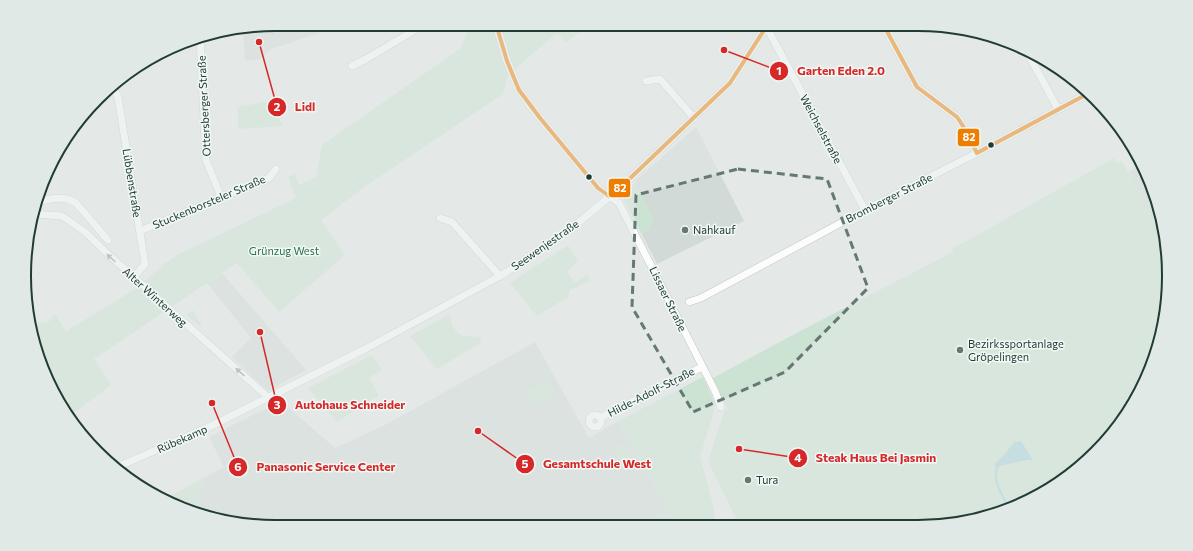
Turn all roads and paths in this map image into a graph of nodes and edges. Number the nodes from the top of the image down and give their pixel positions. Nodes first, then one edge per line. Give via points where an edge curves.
1 (413, 31) edge
2 (498, 31) edge
3 (763, 31) edge
4 (770, 31) edge
5 (887, 31) edge
6 (200, 43) edge
7 (1031, 59) edge
8 (352, 66) dead end
9 (646, 81) dead end
10 (115, 91) edge
11 (1083, 96) edge
12 (1058, 109) junction
13 (694, 118) junction
14 (976, 153) junction
15 (276, 169) dead end
16 (609, 196) junction
17 (221, 197) junction
18 (43, 200) edge
19 (865, 210) junction
20 (39, 214) edge
21 (440, 218) dead end
22 (140, 231) junction
23 (108, 240) dead end
24 (500, 276) junction
25 (134, 277) junction
26 (689, 302) dead end
27 (702, 367) junction
28 (269, 398) junction
29 (721, 407) dead end
30 (600, 418) dead end
31 (122, 465) edge

1 - 8 street
2 - 16 street, Lissaer Straße via 520,90 598,188
3 - 13 street, Seewenjestraße via 730,83
4 - 19 street, Weichselstraße
5 - 14 street via 917,87 957,117
6 - 17 street, Ottersberger Straße via 206,160
7 - 12 street
9 - 13 street via 660,79
10 - 22 street, Lübbenstraße
11 - 12 street, Bromberger Straße
12 - 14 street, Bromberger Straße
13 - 16 street, Seewenjestraße
14 - 19 street, Bromberger Straße
15 - 17 street, Stuckenborsteler Straße via 270,178
16 - 24 street, Seewenjestraße via 575,225
16 - 27 street, Lissaer Straße via 619,203
17 - 22 street, Stuckenborsteler Straße
18 - 23 street via 57,198 76,203
19 - 26 street, Bromberger Straße via 701,298
25 -> 20 street, Alter Winterweg via 85,232 62,216
21 - 24 street via 452,222
22 - 25 street, Lübbenstraße via 145,264
24 - 28 street, Seewenjestraße
28 -> 25 street, Alter Winterweg
27 - 29 street, Lissaer Straße
27 - 30 street, Hilde-Adolf-Straße
28 - 31 street, Rübekamp

